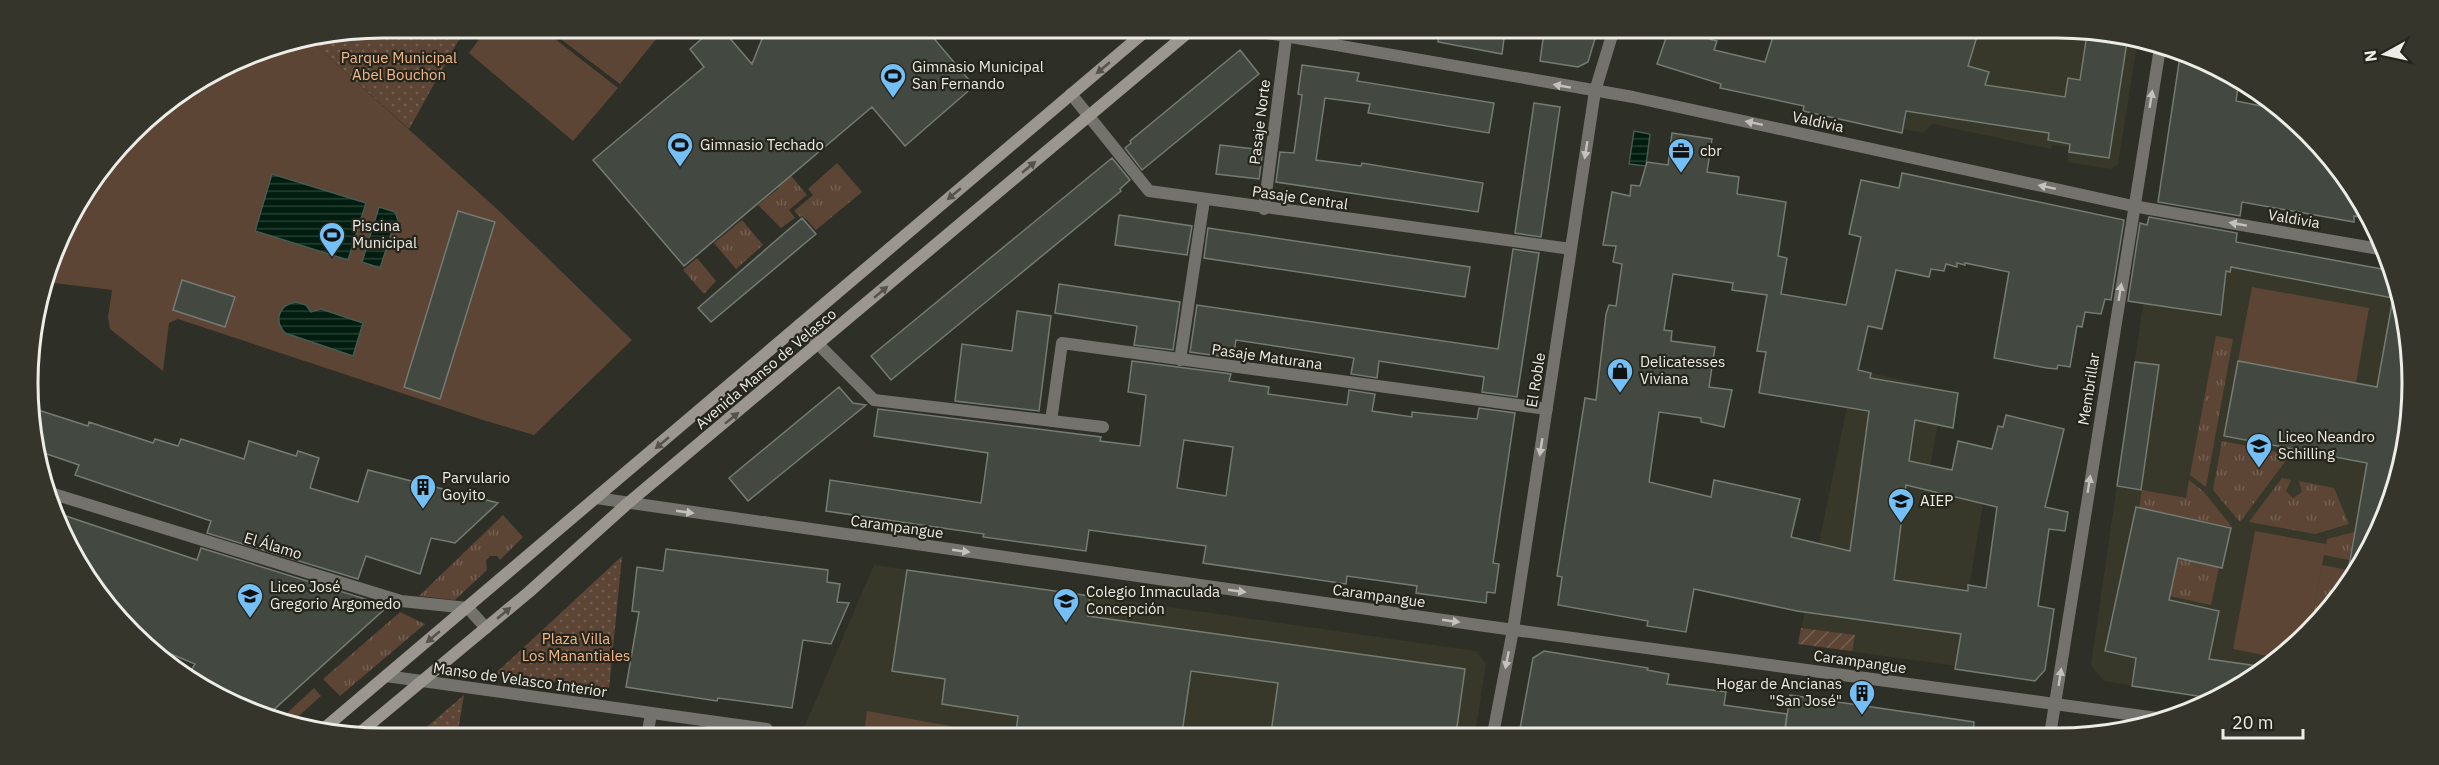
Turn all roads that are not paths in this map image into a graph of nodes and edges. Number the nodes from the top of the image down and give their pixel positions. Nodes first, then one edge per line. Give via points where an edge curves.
1 (1138, 38) edge
2 (1182, 38) edge
3 (1286, 38) joint
4 (1611, 38) edge
5 (2159, 53) edge
6 (1595, 91) junction
7 (1071, 94) junction
8 (1088, 117) junction
9 (1204, 200) junction
10 (2133, 206) junction
11 (1264, 209) junction
12 (2374, 248) edge
13 (1571, 249) junction
14 (799, 325) junction
15 (818, 345) junction
16 (1180, 360) junction
17 (1547, 409) junction
18 (1051, 421) junction
19 (1103, 427) dead end
20 (57, 495) edge
21 (596, 498) junction
22 (627, 504) junction
23 (468, 608) junction
24 (486, 628) junction
25 (1513, 630) junction
26 (386, 676) junction
27 (423, 681) junction
28 (2056, 703) junction
29 (651, 713) junction
30 (2145, 716) edge
31 (330, 724) edge
32 (367, 727) edge
33 (649, 728) edge
34 (760, 728) edge
35 (1494, 728) edge
36 (2051, 728) edge

1 -> 7 main road, Avenida Manso de Velasco
2 - 8 main road, Avenida Manso de Velasco
6 -> 3 street, Valdivia
3 - 11 street, Pasaje Norte
4 - 6 street, El Roble
10 -> 5 street, Membrillar
10 -> 6 street, Valdivia
6 -> 13 street, El Roble
7 - 8 street, Pasaje Central
7 -> 14 main road, Avenida Manso de Velasco
8 - 9 street, Pasaje Central via 1149,191
15 -> 8 main road, Avenida Manso de Velasco
9 - 11 street, Pasaje Central
9 - 16 street
12 -> 10 street, Valdivia
28 -> 10 street, Membrillar
11 - 13 street, Pasaje Central
13 - 17 street, El Roble
14 - 15 street
14 -> 21 main road, Avenida Manso de Velasco
15 - 18 street via 874,400
22 -> 15 main road, Avenida Manso de Velasco
16 - 17 street, Pasaje Maturana
16 - 18 street, Pasaje Maturana via 1062,343
17 -> 25 street, El Roble
18 - 19 street
20 - 23 street, El Álamo via 401,601
21 - 22 street, Carampangue
21 - 23 main road, Avenida Manso de Velasco
24 -> 22 main road, Avenida Manso de Velasco
22 -> 25 street, Carampangue
23 - 24 street
23 -> 26 main road, Avenida Manso de Velasco
24 - 27 main road, Avenida Manso de Velasco
25 - 28 street, Carampangue
25 -> 35 street, El Roble
26 - 27 street, Manso de Velasco Interior
26 - 31 main road, Avenida Manso de Velasco
27 - 29 street, Manso de Velasco Interior
27 - 32 main road, Avenida Manso de Velasco
28 - 30 street, Carampangue
28 - 36 street, Membrillar
29 - 33 street
29 - 34 street, Manso de Velasco Interior

